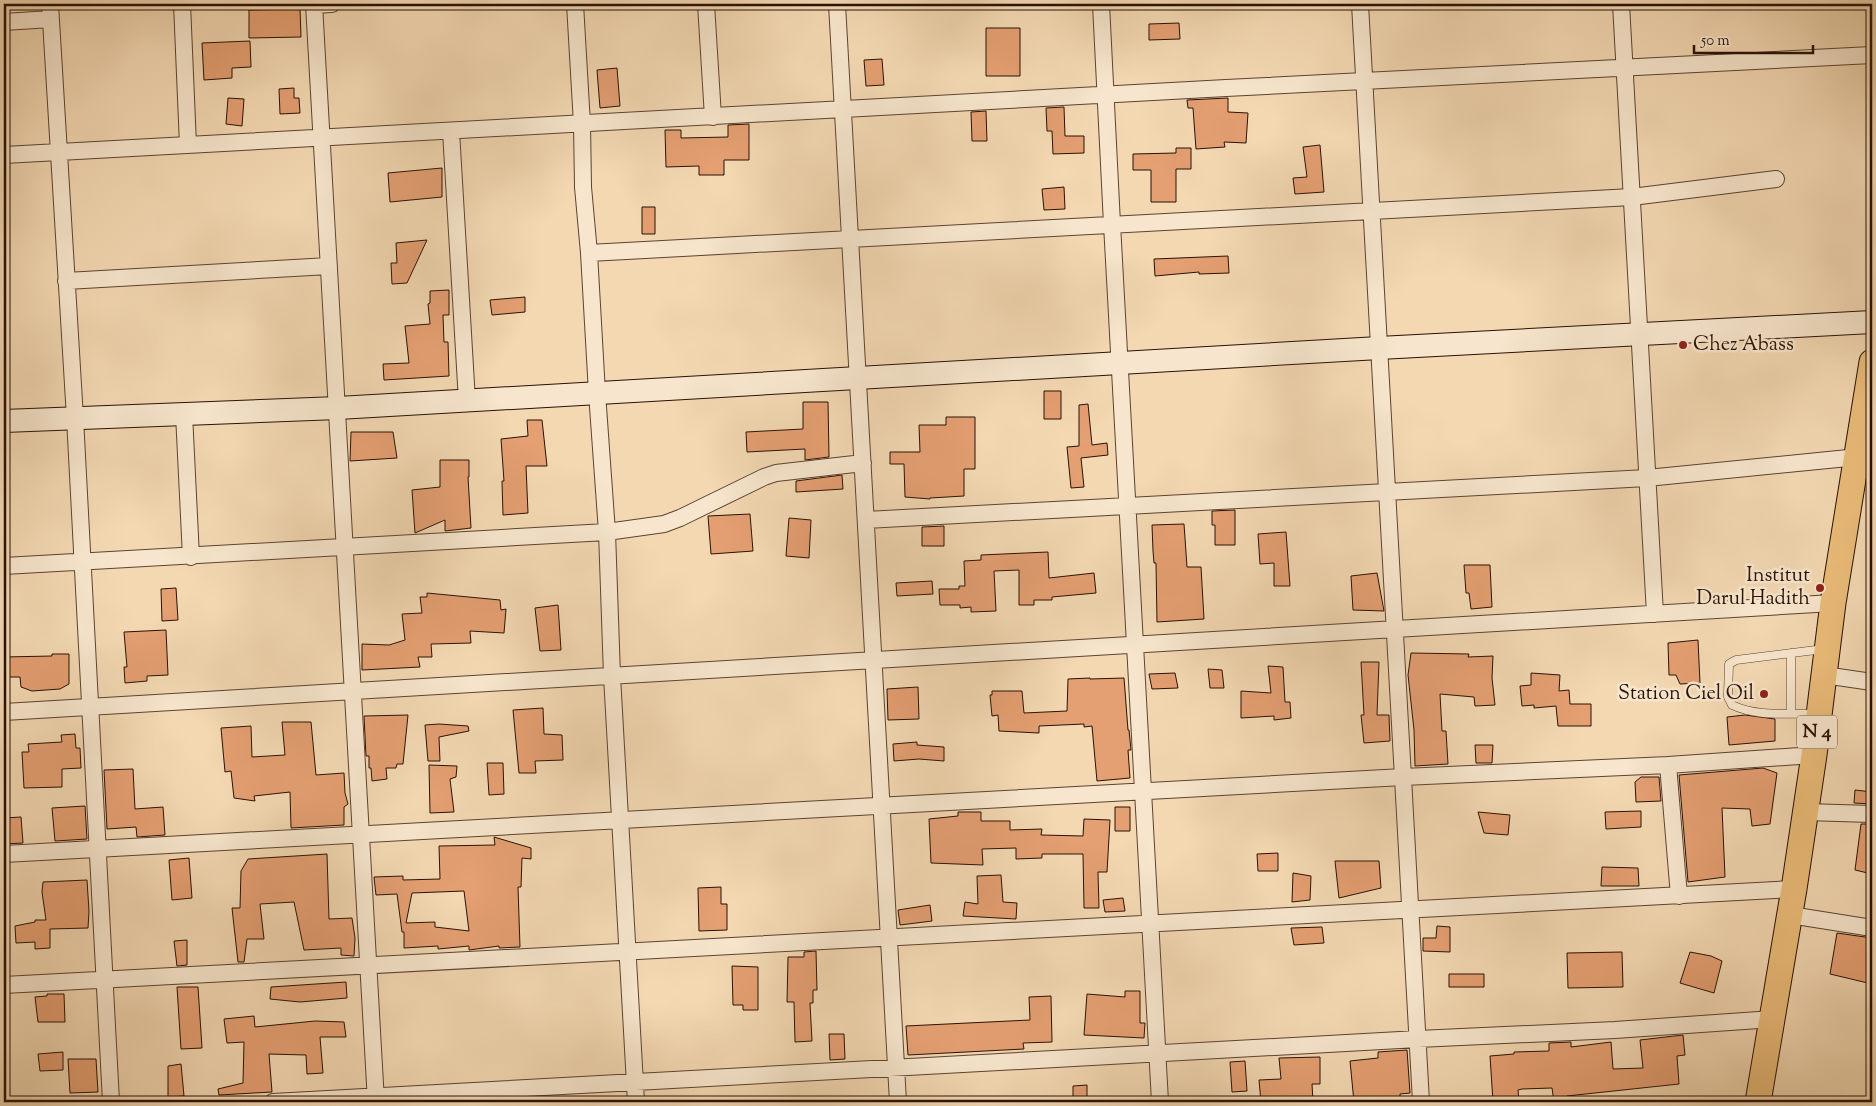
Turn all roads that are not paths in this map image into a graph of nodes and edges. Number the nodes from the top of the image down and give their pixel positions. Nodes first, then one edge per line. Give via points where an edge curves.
1 (182, 4) edge
2 (314, 4) edge
3 (332, 4) edge
4 (575, 4) edge
5 (706, 4) edge
6 (837, 4) edge
7 (1101, 4) edge
8 (1360, 4) edge
9 (1621, 4) edge
10 (51, 11) edge
11 (4, 22) edge
12 (1872, 54) edge
13 (1624, 68) junction
14 (1364, 82) junction
15 (1105, 96) junction
16 (843, 110) junction
17 (713, 117) junction
18 (582, 124) junction
19 (451, 131) junction
20 (322, 138) junction
21 (188, 145) junction
22 (58, 152) junction
23 (4, 155) edge
24 (1776, 179) dead end
25 (1632, 197) junction
26 (1371, 210) junction
27 (1112, 224) junction
28 (850, 238) junction
29 (589, 253) junction
30 (329, 266) junction
31 (66, 281) junction
32 (1872, 322) edge
33 (1640, 336) junction
34 (1379, 348) junction
35 (1872, 362) edge
36 (1119, 363) junction
37 (858, 378) junction
38 (597, 393) junction
39 (467, 400) junction
40 (338, 408) junction
41 (184, 414) junction
42 (75, 418) junction
43 (4, 420) edge
44 (1858, 457) junction
45 (863, 463) junction
46 (1648, 478) junction
47 (1387, 492) junction
48 (1127, 506) junction
49 (866, 520) junction
50 (607, 532) junction
51 (345, 548) junction
52 (191, 557) junction
53 (81, 562) junction
54 (4, 566) edge
55 (1833, 603) junction
56 (1655, 614) junction
57 (1395, 630) junction
58 (1135, 645) junction
59 (1828, 649) junction
60 (1791, 653) junction
61 (873, 661) junction
62 (1824, 675) junction
63 (612, 676) junction
64 (1872, 682) edge
65 (353, 692) junction
66 (89, 707) junction
67 (4, 712) edge
68 (1791, 713) junction
69 (1819, 715) junction
70 (1814, 755) junction
71 (1668, 765) junction
72 (1403, 778) junction
73 (1143, 792) junction
74 (882, 806) junction
75 (1805, 812) junction
76 (1872, 814) edge
77 (620, 821) junction
78 (361, 835) junction
79 (98, 849) junction
80 (4, 854) edge
81 (1794, 889) junction
82 (1679, 896) junction
83 (1410, 909) junction
84 (1790, 915) junction
85 (1150, 923) junction
86 (1872, 928) edge
87 (889, 937) junction
88 (628, 951) junction
89 (368, 965) junction
90 (105, 979) junction
91 (4, 985) edge
92 (1773, 1019) junction
93 (1418, 1039) junction
94 (1157, 1053) junction
95 (896, 1068) junction
96 (635, 1082) junction
97 (375, 1099) edge
98 (112, 1102) edge
99 (273, 1102) edge
100 (636, 1102) edge
101 (898, 1102) edge
102 (1160, 1102) edge
103 (1421, 1102) edge
104 (1758, 1102) edge

1 - 21 street
2 - 3 street
2 - 20 street
4 - 18 street
5 - 17 street
6 - 16 street
7 - 15 street
8 - 14 street
9 - 13 street
10 - 11 street
10 - 22 street
12 - 13 street
13 - 14 street
13 - 25 street
14 - 15 street
14 - 26 street
15 - 16 street
15 - 27 street
16 - 17 street
16 - 28 street
17 - 18 street
18 - 19 street
18 - 29 street
19 - 20 street
19 - 39 street
20 - 21 street
20 - 30 street
21 - 22 street
22 - 23 street
22 - 31 street
24 - 25 street
25 - 26 street
25 - 33 street
26 - 27 street
26 - 34 street
27 - 28 street
27 - 36 street
28 - 29 street
28 - 37 street
29 - 38 street
30 - 31 street
30 - 40 street
31 - 42 street
32 - 33 street
33 - 34 street
33 - 46 street
34 - 36 street
34 - 47 street
35 - 44 main road, N 4
36 - 37 street
36 - 48 street
37 - 38 street
37 - 45 street
38 - 39 street
38 - 50 street
39 - 40 street
40 - 41 street
40 - 51 street
41 - 42 street
41 - 52 street
42 - 43 street
42 - 53 street
44 - 46 street
44 - 55 main road, N 4
45 - 49 street
45 - 50 street via 776,473 664,524
46 - 47 street
46 - 56 street
47 - 48 street
47 - 57 street
48 - 49 street
48 - 58 street
49 - 61 street
50 - 51 street
50 - 63 street
51 - 52 street
51 - 65 street
52 - 53 street
53 - 54 street
53 - 66 street
55 - 56 street
55 - 59 main road, N 4
56 - 57 street
57 - 58 street
57 - 72 street
58 - 61 street
58 - 73 street
59 - 60 lane
59 - 62 main road, N 4
60 - 68 lane
60 - 68 lane via 1736,660 1729,664 1728,697 1732,706 1743,710
61 - 63 street
61 - 74 street
62 - 64 street
62 - 69 main road, N 4
63 - 65 street
63 - 77 street
65 - 66 street
65 - 78 street
66 - 67 street
66 - 79 street
68 - 69 lane
69 - 70 main road, N 4
70 - 71 street
70 - 75 main road, N 4
71 - 72 street
71 - 82 street
72 - 73 street
72 - 83 street
73 - 74 street
73 - 85 street
74 - 77 street
74 - 87 street
75 - 76 street
75 - 81 main road, N 4
77 - 78 street
77 - 88 street
78 - 79 street
78 - 89 street
79 - 80 street
79 - 90 street
81 - 82 street
81 - 84 main road, N 4
82 - 83 street
83 - 85 street
83 - 93 street
84 - 86 street
84 - 92 main road, N 4
85 - 87 street
85 - 94 street
87 - 88 street
87 - 95 street
88 - 89 street
88 - 96 street
89 - 90 street
89 - 97 street
90 - 91 street
90 - 98 street
92 - 93 street
92 - 104 main road, N 4
93 - 94 street
93 - 103 street
94 - 95 street
94 - 102 street
95 - 96 street
95 - 101 street
96 - 97 street
96 - 100 street
97 - 99 street

